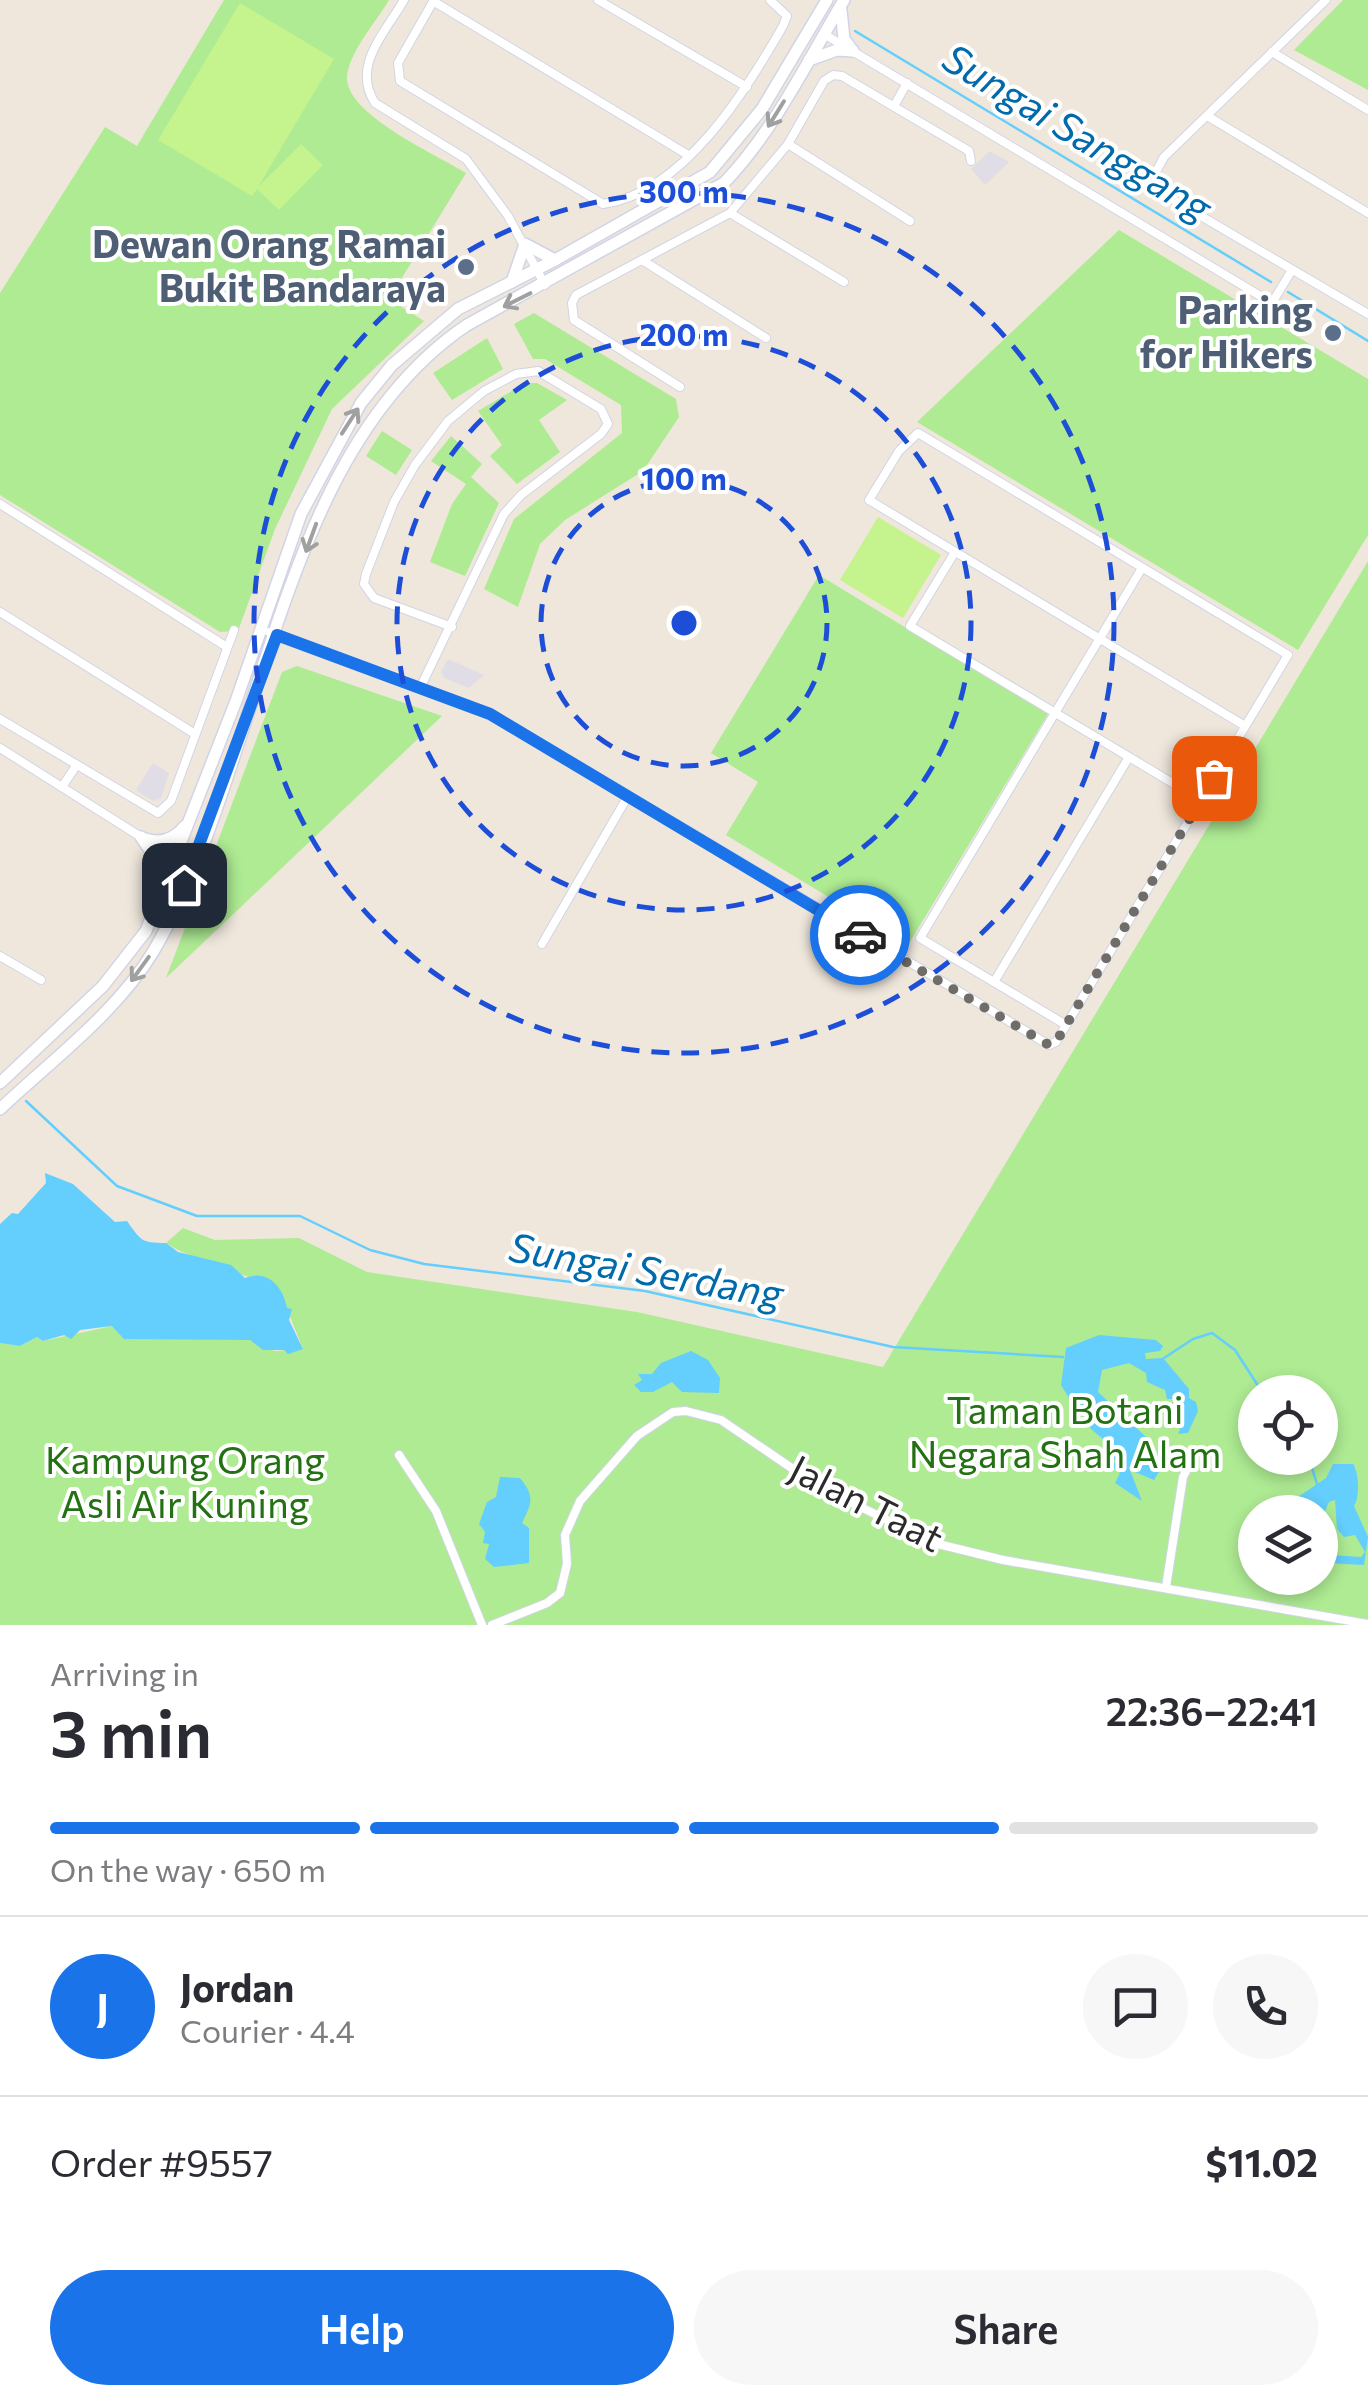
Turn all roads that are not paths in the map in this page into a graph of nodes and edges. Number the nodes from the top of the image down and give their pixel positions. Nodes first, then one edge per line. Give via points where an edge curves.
1 (404, 0) edge
2 (598, 0) edge
3 (770, 0) edge
4 (827, 0) edge
5 (1326, 0) edge
6 (434, 1) edge
7 (843, 3) edge
8 (811, 26) junction
9 (824, 34) junction
10 (853, 51) junction
11 (1272, 52) junction
12 (808, 61) junction
13 (907, 83) junction
14 (747, 87) junction
15 (894, 106) junction
16 (1368, 110) edge
17 (1209, 117) junction
18 (788, 144) junction
19 (688, 155) junction
20 (971, 161) dead end
21 (730, 213) junction
22 (1368, 214) edge
23 (910, 220) dead end
24 (524, 244) junction
25 (555, 260) junction
26 (642, 260) junction
27 (537, 270) junction
28 (1292, 270) junction
29 (512, 282) junction
30 (844, 282) dead end
31 (545, 286) junction
32 (1368, 314) edge
33 (766, 338) dead end
34 (680, 387) dead end
35 (0, 504) edge
36 (955, 552) junction
37 (1142, 568) junction
38 (0, 612) edge
39 (452, 627) junction
40 (260, 629) junction
41 (234, 630) dead end
42 (277, 635) junction
43 (1100, 639) junction
44 (227, 647) junction
45 (420, 686) junction
46 (1055, 713) junction
47 (0, 719) edge
48 (1245, 726) junction
49 (196, 734) junction
50 (0, 748) edge
51 (1129, 758) junction
52 (76, 766) junction
53 (62, 787) junction
54 (628, 796) junction
55 (1201, 800) junction
56 (189, 821) junction
57 (140, 837) junction
58 (160, 896) junction
59 (542, 944) dead end
60 (0, 956) edge
61 (41, 980) dead end
62 (994, 982) junction
63 (1066, 1025) junction
64 (0, 1083) edge
65 (0, 1109) edge
66 (399, 1455) dead end
67 (1193, 1458) dead end
68 (1166, 1586) junction
69 (1368, 1624) edge
70 (482, 1625) edge
71 (492, 1625) edge

1 - 24 street via 367,63 366,89 375,103 466,159
2 - 14 street
3 - 14 street via 787,16
4 - 8 street
5 - 11 street
6 - 19 street
6 - 19 street via 396,72 406,88 604,204 629,198
7 - 9 street
7 - 10 street via 844,39
8 - 9 street
8 - 25 street via 762,109 710,172
9 - 10 street
9 - 12 street
10 - 12 street
10 - 13 street
11 - 16 street
11 - 17 street
12 -> 31 street via 744,163 724,183
13 - 15 street
13 - 28 street via 1272,304
14 - 19 street via 719,130
15 - 18 street via 834,75
15 - 20 street via 969,151
17 - 22 street
17 - 28 street via 1164,157 1152,178 1172,198
18 - 21 street
18 - 23 street
21 - 26 street
21 - 30 street
24 - 25 street
24 - 27 street
24 - 29 street
25 - 27 street
26 - 33 street
26 - 34 street via 576,296 570,312
27 - 29 street
27 - 31 street
28 - 32 street
40 -> 29 street via 312,489 361,403 426,333 458,308
31 -> 42 street via 434,347 377,409 318,520
35 - 44 street
36 - 37 street via 869,500 898,450 918,433
36 - 43 street
36 - 46 street via 910,626
37 - 43 street
37 - 48 street via 1288,655
38 - 49 street
39 - 39 street via 511,504 608,424 601,409 538,372 516,374 484,391 448,421 400,490 366,574 364,584 374,598
39 - 45 street
40 - 42 street
40 - 56 street
41 - 44 street
42 - 45 street
42 -> 65 street via 196,857 152,952 114,1002
43 - 46 street
43 - 48 street
44 - 49 street
45 - 54 street via 490,714
46 - 51 street
46 - 62 street via 920,938
47 - 52 street
48 - 55 street
49 - 52 street via 171,801 158,813
50 - 53 street
51 - 55 street
51 - 62 street
52 - 53 street
53 - 57 street
54 - 59 street
54 - 63 street via 1040,1044 1056,1042
55 - 63 street
56 - 57 street via 168,840
56 - 58 street
57 - 58 street via 158,862
58 - 64 street via 126,960
60 - 61 street
62 - 63 street
66 - 70 street via 436,1511
67 - 68 street via 1183,1477
68 - 69 street, Jalan Taat
68 - 71 street, Jalan Taat via 934,1543 818,1486 721,1420 686,1410 636,1436 580,1501 565,1535 566,1582 560,1593

